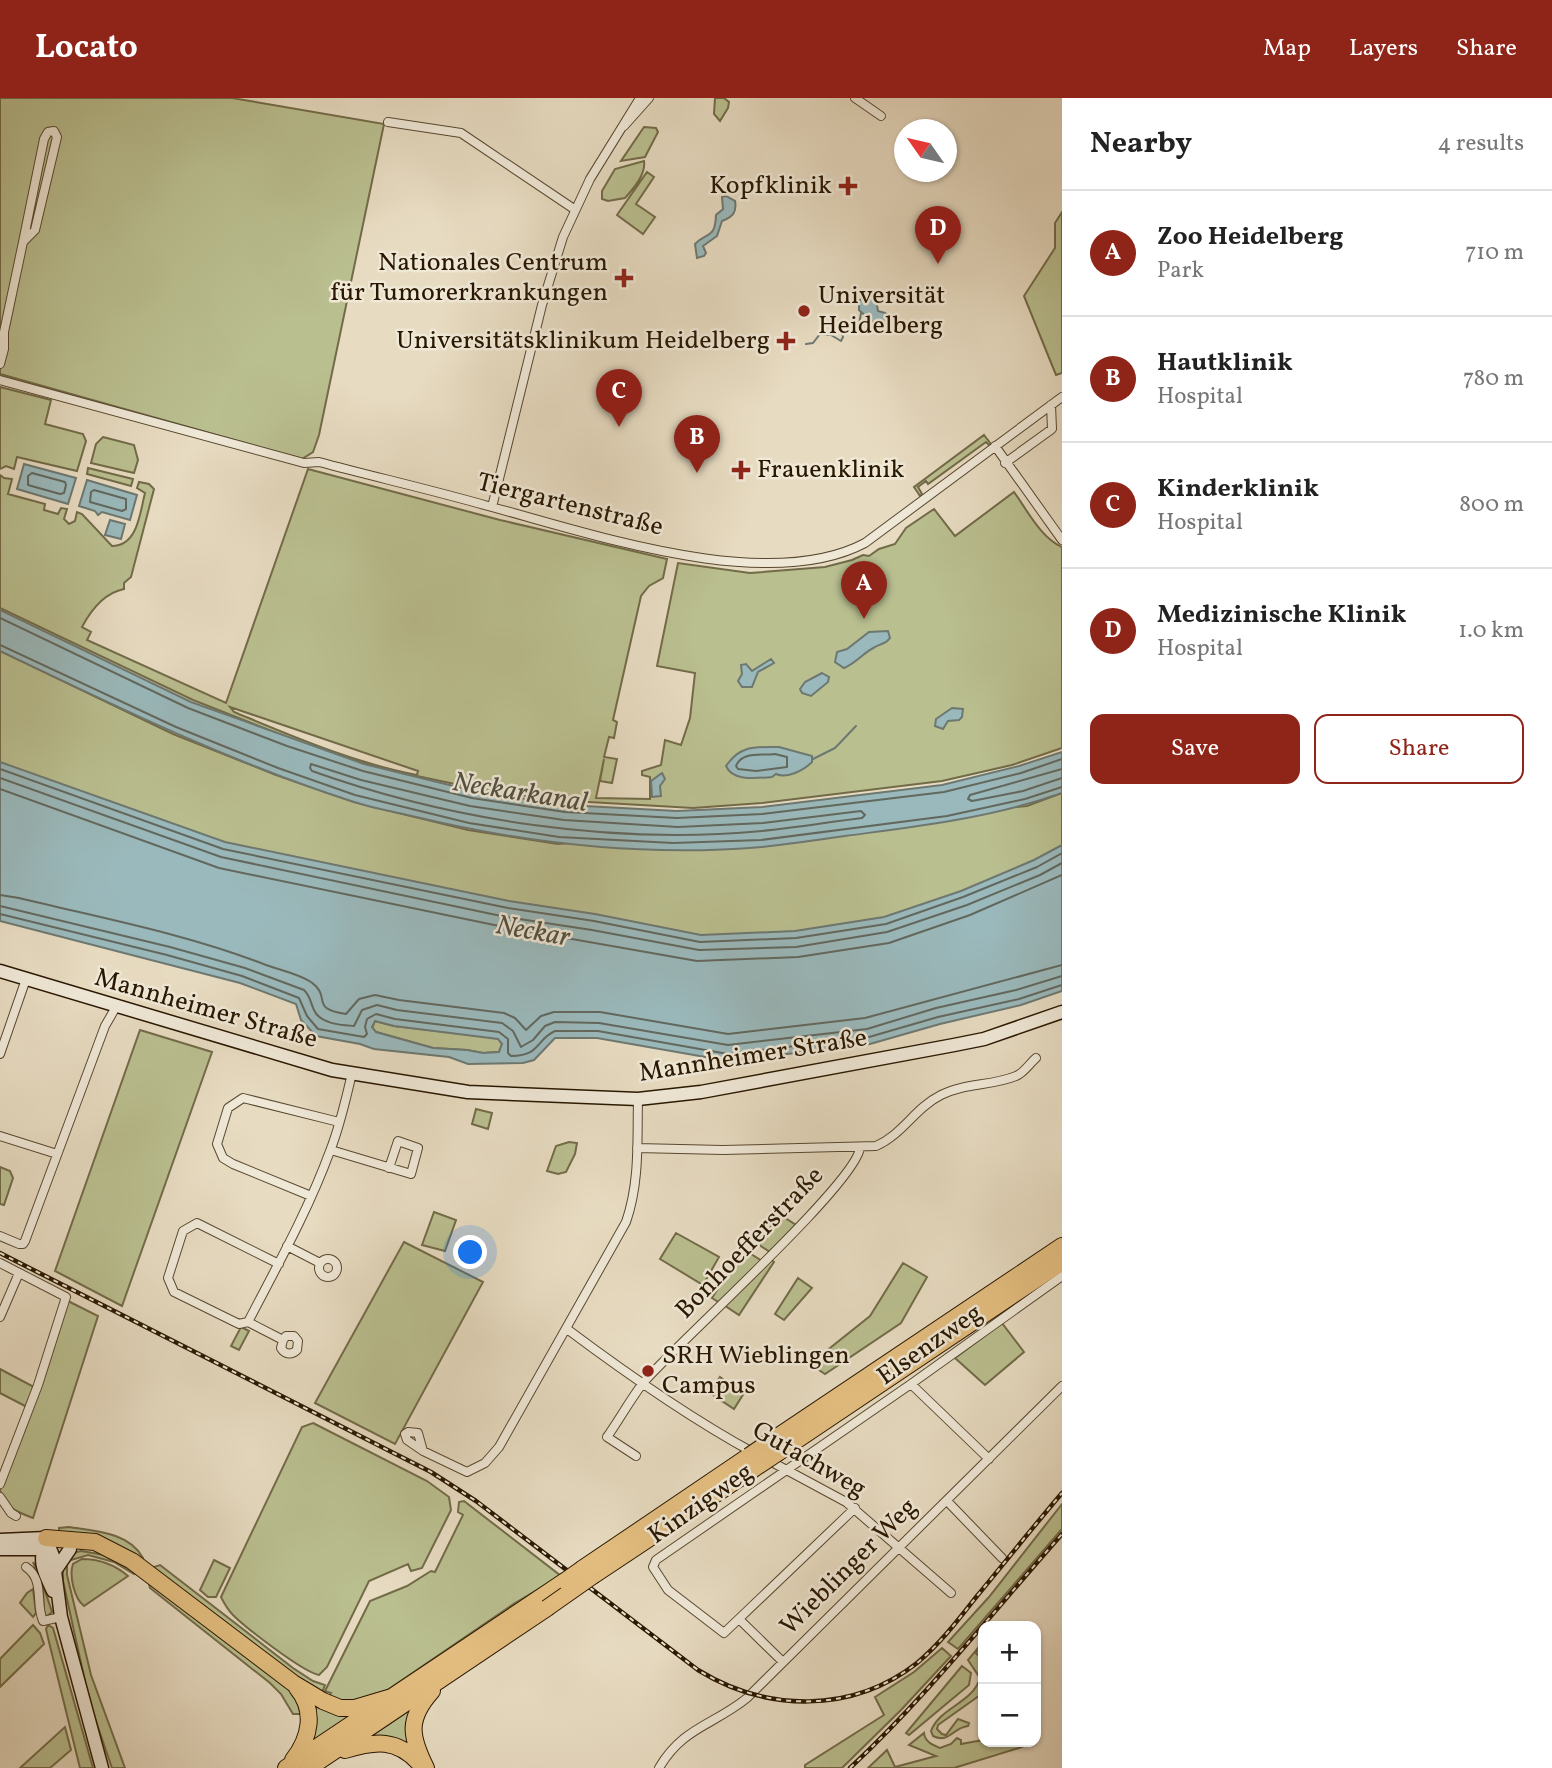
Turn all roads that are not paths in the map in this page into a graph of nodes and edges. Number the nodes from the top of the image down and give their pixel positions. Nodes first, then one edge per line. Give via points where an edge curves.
1 (639, 98) edge
2 (649, 98) edge
3 (855, 98) edge
4 (881, 116) dead end
5 (388, 122) dead end
6 (622, 128) junction
7 (575, 209) junction
8 (23, 242) junction
9 (0, 364) edge
10 (0, 380) edge
11 (1062, 397) edge
12 (1051, 405) junction
13 (995, 446) junction
14 (1005, 463) junction
15 (492, 507) junction
16 (1062, 540) edge
17 (0, 971) edge
18 (26, 979) junction
19 (116, 1007) junction
20 (1062, 1013) edge
21 (0, 1054) edge
22 (1036, 1058) dead end
23 (352, 1073) junction
24 (638, 1099) junction
25 (339, 1122) junction
26 (0, 1136) edge
27 (860, 1147) junction
28 (637, 1148) junction
29 (331, 1150) junction
30 (57, 1154) junction
31 (389, 1168) junction
32 (312, 1196) junction
33 (0, 1236) edge
34 (287, 1246) junction
35 (1062, 1246) edge
36 (1062, 1262) edge
37 (0, 1263) edge
38 (320, 1263) dead end
39 (279, 1264) junction
40 (19, 1273) junction
41 (1062, 1276) edge
42 (0, 1317) edge
43 (248, 1322) junction
44 (567, 1329) junction
45 (283, 1340) dead end
46 (643, 1384) junction
47 (911, 1384) junction
48 (1062, 1386) edge
49 (772, 1448) junction
50 (424, 1451) dead end
51 (636, 1455) dead end
52 (989, 1459) junction
53 (787, 1470) junction
54 (0, 1484) edge
55 (0, 1497) edge
56 (947, 1501) junction
57 (855, 1508) junction
58 (16, 1517) dead end
59 (1, 1546) edge
60 (46, 1546) junction
61 (899, 1546) junction
62 (70, 1549) junction
63 (118, 1553) junction
64 (1002, 1558) dead end
65 (26, 1567) dead end
66 (42, 1567) junction
67 (55, 1571) junction
68 (588, 1572) junction
69 (951, 1593) dead end
70 (58, 1601) junction
71 (61, 1616) junction
72 (739, 1619) junction
73 (783, 1662) junction
74 (443, 1678) junction
75 (392, 1697) junction
76 (310, 1700) junction
77 (332, 1752) junction
78 (102, 1768) edge
79 (286, 1768) edge
80 (309, 1768) edge
81 (425, 1768) edge
82 (659, 1768) edge

1 - 6 street
2 - 6 street
3 - 4 street
5 - 7 street via 461,133
6 - 7 street
7 - 15 street via 548,281
8 - 8 street via 35,230 57,137 54,131 44,139
8 - 9 street
10 - 15 street, Tiergartenstraße via 304,463 318,462
11 - 12 street, Tiergartenstraße
12 - 13 street, Tiergartenstraße
12 - 14 street via 1052,429
13 - 14 street
13 - 15 street, Tiergartenstraße via 887,529 849,551 823,558 751,563 671,553
14 - 16 street
17 - 18 street, Mannheimer Straße
18 - 19 street, Mannheimer Straße
18 - 21 street
19 - 23 street, Mannheimer Straße
19 - 30 street
20 - 24 street, Mannheimer Straße via 984,1039 701,1092
22 - 27 street via 1017,1076 939,1096 886,1142
23 - 24 street, Mannheimer Straße via 468,1092
23 - 25 street
24 - 28 street
25 - 29 street
25 - 32 street via 243,1098 228,1108 217,1144 223,1158
26 - 30 street
27 - 28 street
27 - 46 street, Bonhoefferstraße via 848,1172 801,1224
28 - 44 street via 634,1193 626,1222
29 - 31 street
29 - 32 street
30 - 33 street via 23,1244
31 - 31 street via 411,1174 418,1148 398,1141
32 - 34 street
34 - 38 street
34 - 39 street
35 - 49 highway
36 - 49 highway
37 - 40 street
39 - 43 street
39 - 43 street via 197,1223 183,1231 168,1278 174,1292 239,1324
40 - 42 street
40 - 54 street via 66,1297
41 - 47 street, Elsenzweg
43 - 45 street
44 - 46 street, Gutachweg
44 - 50 street via 499,1447 485,1463 467,1472
46 - 51 street, Bonhoefferstraße via 607,1437
46 - 53 street, Gutachweg
47 - 52 street
47 - 53 street, Elsenzweg
48 - 52 street, Wieblinger Weg
49 - 68 highway, bridge
52 - 56 street, Wieblinger Weg
53 - 57 street, Gutachweg
53 - 72 street, Kinzigweg via 653,1564 668,1590 724,1633
55 - 58 street
56 - 61 street, Wieblinger Weg
56 - 64 street
57 - 61 street, Gutachweg
57 - 72 street
59 - 60 street
59 - 66 street
60 - 62 highway
60 - 63 highway via 95,1542
60 - 66 street
60 - 67 street
61 - 69 street, Gutachweg
61 - 73 street, Wieblinger Weg
62 - 63 highway
62 - 67 street
63 - 76 highway
65 - 71 street via 40,1588 43,1621
66 - 70 street
67 - 70 street
68 - 74 highway, bridge via 547,1608
68 - 75 highway, bridge via 565,1581
70 - 71 street
71 - 78 street
72 - 73 street
73 - 82 street, Wieblinger Weg via 742,1702 686,1735
74 - 77 highway
74 - 81 highway via 415,1716 413,1739
75 - 76 highway via 347,1708
75 - 79 highway
76 - 79 highway via 308,1735
77 - 80 highway
77 - 81 highway via 388,1744

